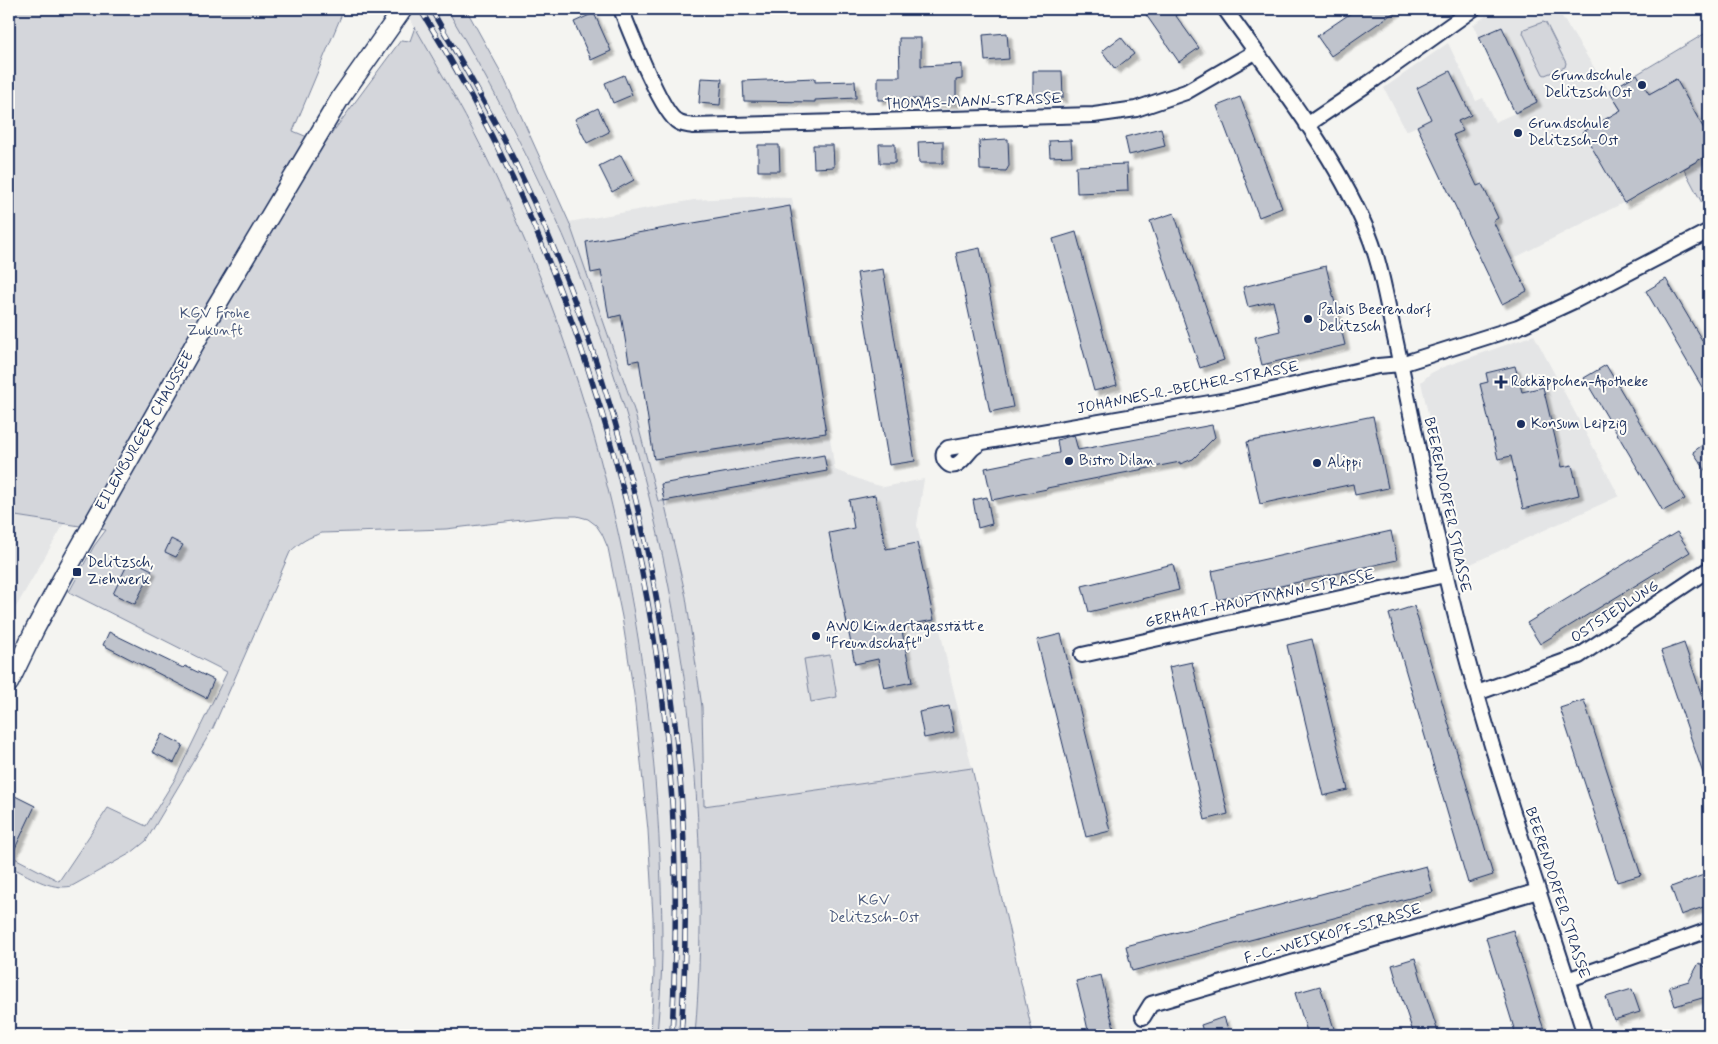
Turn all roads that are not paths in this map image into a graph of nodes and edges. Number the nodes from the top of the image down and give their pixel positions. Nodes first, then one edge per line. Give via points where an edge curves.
1 (403, 9) edge
2 (621, 9) edge
3 (1225, 9) edge
4 (1472, 9) edge
5 (1255, 52) junction
6 (1308, 125) junction
7 (1709, 231) edge
8 (1401, 364) junction
9 (982, 442) dead end
10 (1709, 569) edge
11 (1445, 575) junction
12 (1082, 655) dead end
13 (9, 683) edge
14 (1477, 693) junction
15 (1538, 891) junction
16 (1709, 930) edge
17 (1567, 980) junction
18 (1143, 1017) dead end
19 (1584, 1035) edge

1 - 13 street, EILENBURGER CHAUSSEE via 341,97 219,300 60,583
2 - 5 street, THOMAS-MANN-STRASSE via 664,106 678,122 693,126 1094,115 1136,109 1186,92
3 - 5 street, BEERENDORFER STRASSE
4 - 6 street
5 - 6 street, BEERENDORFER STRASSE
6 - 8 street, BEERENDORFER STRASSE via 1336,169 1366,228 1376,255
7 - 8 street, JOHANNES-R.-BECHER-STRASSE via 1518,327
8 - 9 street, JOHANNES-R.-BECHER-STRASSE via 1378,366 1232,399
8 - 11 street, BEERENDORFER STRASSE
10 - 14 street, OSTSIEDLUNG via 1579,656
11 - 12 street, GERHART-HAUPTMANN-STRASSE
11 - 14 street, BEERENDORFER STRASSE
14 - 15 street, BEERENDORFER STRASSE
15 - 17 street, BEERENDORFER STRASSE
15 - 18 street, F.-C.-WEISKOPF-STRASSE via 1151,1004
16 - 17 street
17 - 19 street, BEERENDORFER STRASSE

